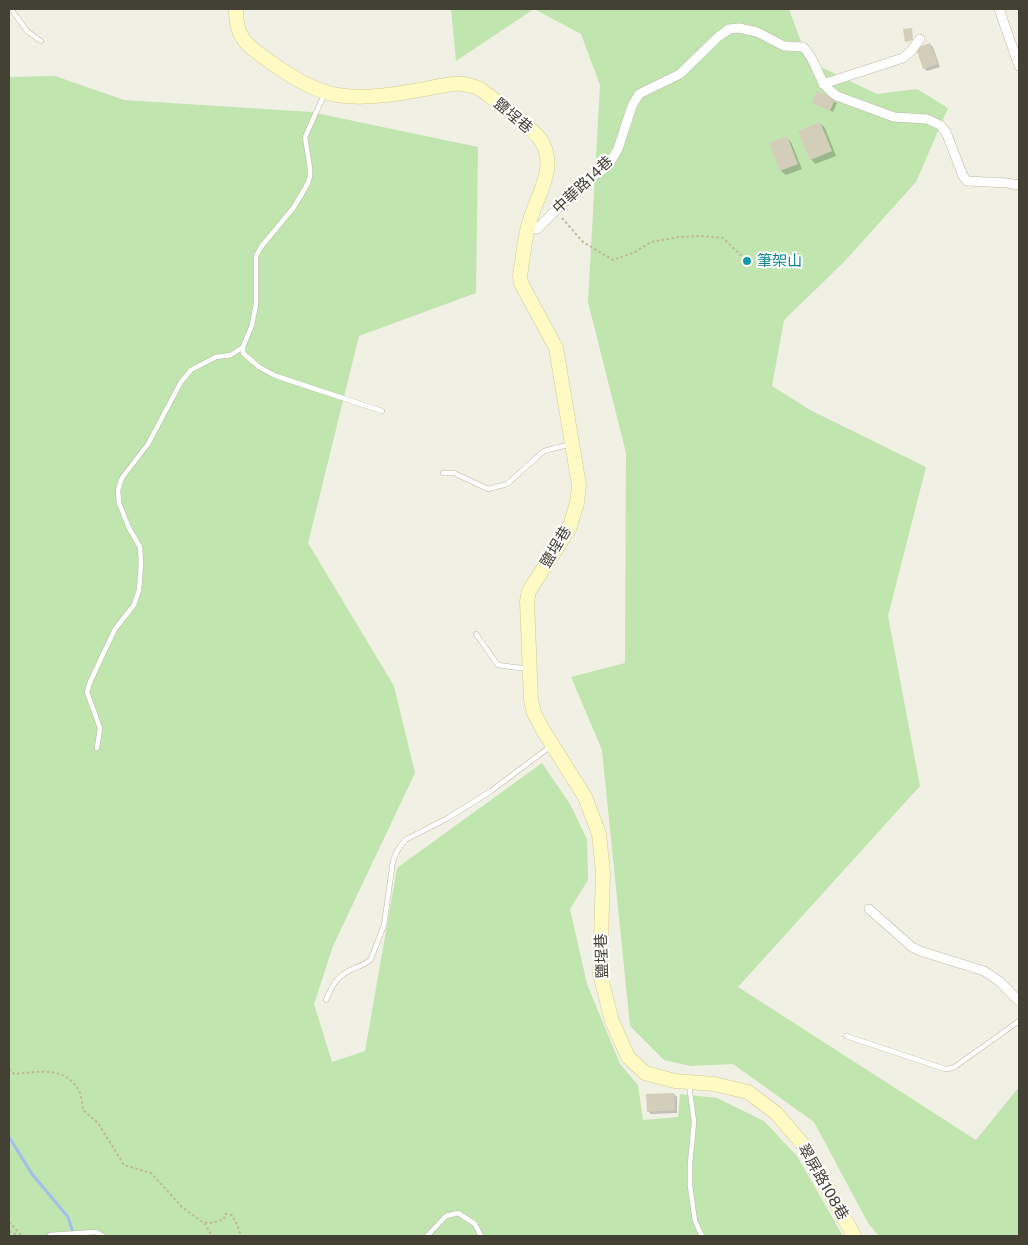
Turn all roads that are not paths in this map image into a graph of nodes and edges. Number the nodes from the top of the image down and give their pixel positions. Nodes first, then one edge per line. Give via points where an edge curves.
1 (11, 9) edge
2 (236, 9) edge
3 (999, 9) edge
4 (920, 39) dead end
5 (41, 41) dead end
6 (1019, 66) edge
7 (823, 84) junction
8 (325, 92) junction
9 (1019, 185) edge
10 (529, 223) junction
11 (243, 347) junction
12 (382, 411) dead end
13 (572, 443) junction
14 (443, 473) dead end
15 (476, 634) dead end
16 (531, 670) junction
17 (552, 745) junction
18 (97, 748) dead end
19 (869, 909) dead end
20 (326, 1000) dead end
21 (1019, 1001) edge
22 (1019, 1021) edge
23 (846, 1036) dead end
24 (689, 1082) junction
25 (714, 1084) joint
26 (50, 1235) edge
27 (104, 1236) edge
28 (427, 1236) edge
29 (482, 1236) edge
30 (702, 1236) edge
31 (854, 1236) edge

1 - 5 lane via 27,31
2 - 8 street, 鹽埕巷 via 238,30 252,49 289,74
3 - 6 street
4 - 7 street via 903,58
7 - 9 street via 837,96 894,117 927,119 940,124 967,181
7 - 10 street, 中華路14巷 via 812,58 803,47 778,44 750,30 729,29 680,74 640,94 632,106 615,156 605,168 584,182 537,230 532,229
8 - 10 street, 鹽埕巷 via 370,97 457,84 480,89 531,130 545,149 547,177
8 - 11 lane via 305,137 310,168 308,183 294,207 256,256 256,304
10 - 13 street, 鹽埕巷 via 521,283 556,348
11 - 12 lane via 247,358 276,376
11 - 18 lane via 238,352 191,370 181,382 148,444 122,478 118,490 119,503 128,528 140,547 139,590 134,605 115,629 87,692 100,728
13 - 14 lane via 544,452 507,484 488,489 454,473
13 - 16 street, 鹽埕巷 via 579,484 573,518 529,590 527,601
15 - 16 lane via 498,665
16 - 17 street, 鹽埕巷 via 534,713
17 - 20 lane via 491,791 400,846 393,861 384,925 371,959 339,977
17 - 24 street, 鹽埕巷 via 585,797 599,834 603,872 600,974 612,1022 628,1057 645,1073
19 - 21 street via 920,951 984,971
22 - 23 lane via 953,1068
24 - 25 street, 鹽埕巷
24 - 30 lane via 694,1122 690,1186 695,1221
25 - 31 street, 翠屏路108巷 via 748,1092 776,1113 805,1147
26 - 27 lane via 96,1232
28 - 29 lane via 446,1216 458,1213 476,1224

